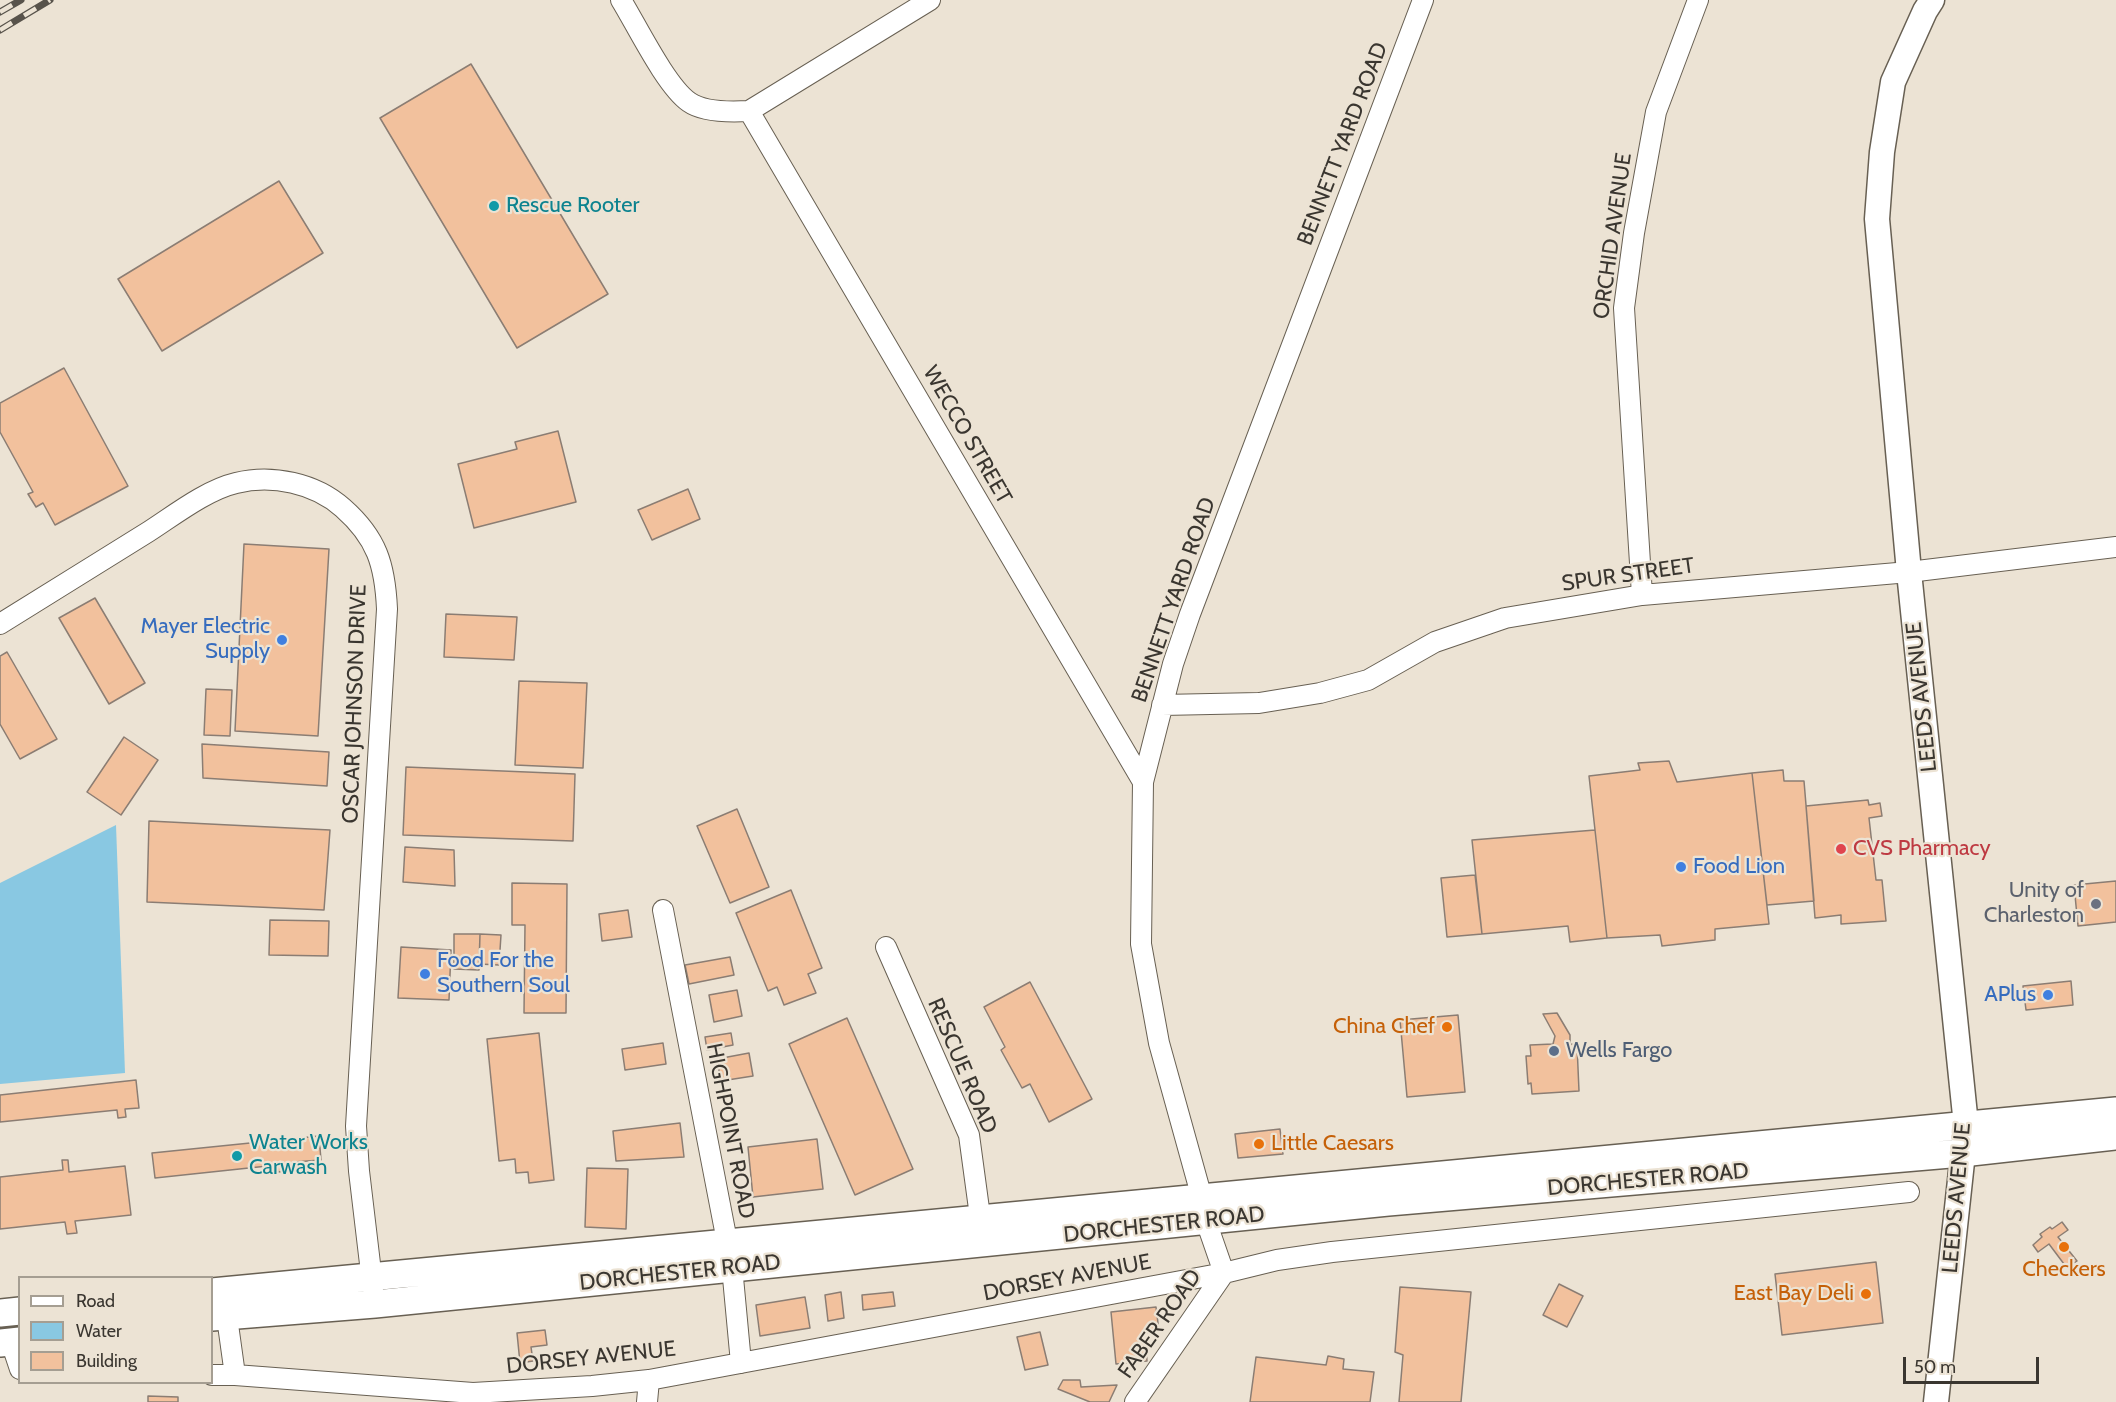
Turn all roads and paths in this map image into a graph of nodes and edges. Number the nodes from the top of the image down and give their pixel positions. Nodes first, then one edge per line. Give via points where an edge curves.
1 (621, 0) edge
2 (930, 0) edge
3 (1423, 0) edge
4 (1698, 0) edge
5 (1932, 0) edge
6 (748, 111) junction
7 (2116, 547) edge
8 (1909, 572) junction
9 (1642, 595) junction
10 (0, 624) edge
11 (1162, 705) junction
12 (1143, 782) junction
13 (663, 910) dead end
14 (886, 947) dead end
15 (2116, 1111) edge
16 (1966, 1125) junction
17 (2116, 1136) edge
18 (1962, 1153) junction
19 (1515, 1180) junction
20 (1909, 1192) dead end
21 (1204, 1209) junction
22 (982, 1231) junction
23 (729, 1256) junction
24 (1224, 1273) junction
25 (371, 1277) junction
26 (219, 1304) edge
27 (375, 1304) junction
28 (18, 1311) edge
29 (0, 1312) edge
30 (10, 1342) edge
31 (741, 1363) junction
32 (18, 1364) edge
33 (213, 1375) edge
34 (235, 1375) junction
35 (649, 1380) junction
36 (472, 1397) edge
37 (647, 1402) edge
38 (1135, 1402) edge
39 (1936, 1402) edge

1 - 6 street via 667,78 689,103 723,113
2 - 6 street
3 - 11 street, BENNETT YARD ROAD via 1190,614
4 - 9 street, ORCHID AVENUE via 1656,112 1624,308
5 - 8 street, LEEDS AVENUE via 1893,82 1877,219
6 - 12 street, WECCO STREET
7 - 8 street, SPUR STREET
8 - 9 street, SPUR STREET
8 - 16 street, LEEDS AVENUE
9 - 11 street, SPUR STREET via 1505,618 1435,642 1368,680 1320,693 1260,703
10 - 25 street, OSCAR JOHNSON DRIVE via 187,507 236,483 263,479 296,483 334,500 375,545 386,582 387,609 356,1126
11 - 12 street, BENNETT YARD ROAD
12 - 21 street, BENNETT YARD ROAD via 1141,944 1159,1043
13 - 23 street, HIGHPOINT ROAD
14 - 22 street, RESCUE ROAD via 969,1135
15 - 16 main road, DORCHESTER ROAD
16 - 18 street, LEEDS AVENUE
16 - 19 main road, DORCHESTER ROAD
17 - 18 main road, DORCHESTER ROAD
18 - 19 main road, DORCHESTER ROAD
18 - 39 street, LEEDS AVENUE
19 - 21 main road, DORCHESTER ROAD
20 - 24 street, DORSEY AVENUE via 1332,1252
21 - 22 main road, DORCHESTER ROAD
21 - 24 street, BENNETT YARD ROAD
22 - 23 main road, DORCHESTER ROAD
23 - 25 main road, DORCHESTER ROAD
23 - 27 main road, DORCHESTER ROAD
23 - 31 street, HIGHPOINT ROAD
24 - 31 street, DORSEY AVENUE
24 - 38 street, FABER ROAD
25 - 26 main road, DORCHESTER ROAD
25 - 27 street, OSCAR JOHNSON DRIVE
26 - 27 main road, DORCHESTER ROAD
26 - 34 street
28 - 29 main road
30 - 32 street
31 - 35 street, DORSEY AVENUE
33 - 34 street, DORSEY AVENUE
34 - 36 street, DORSEY AVENUE
35 - 36 street, DORSEY AVENUE
35 - 37 street

